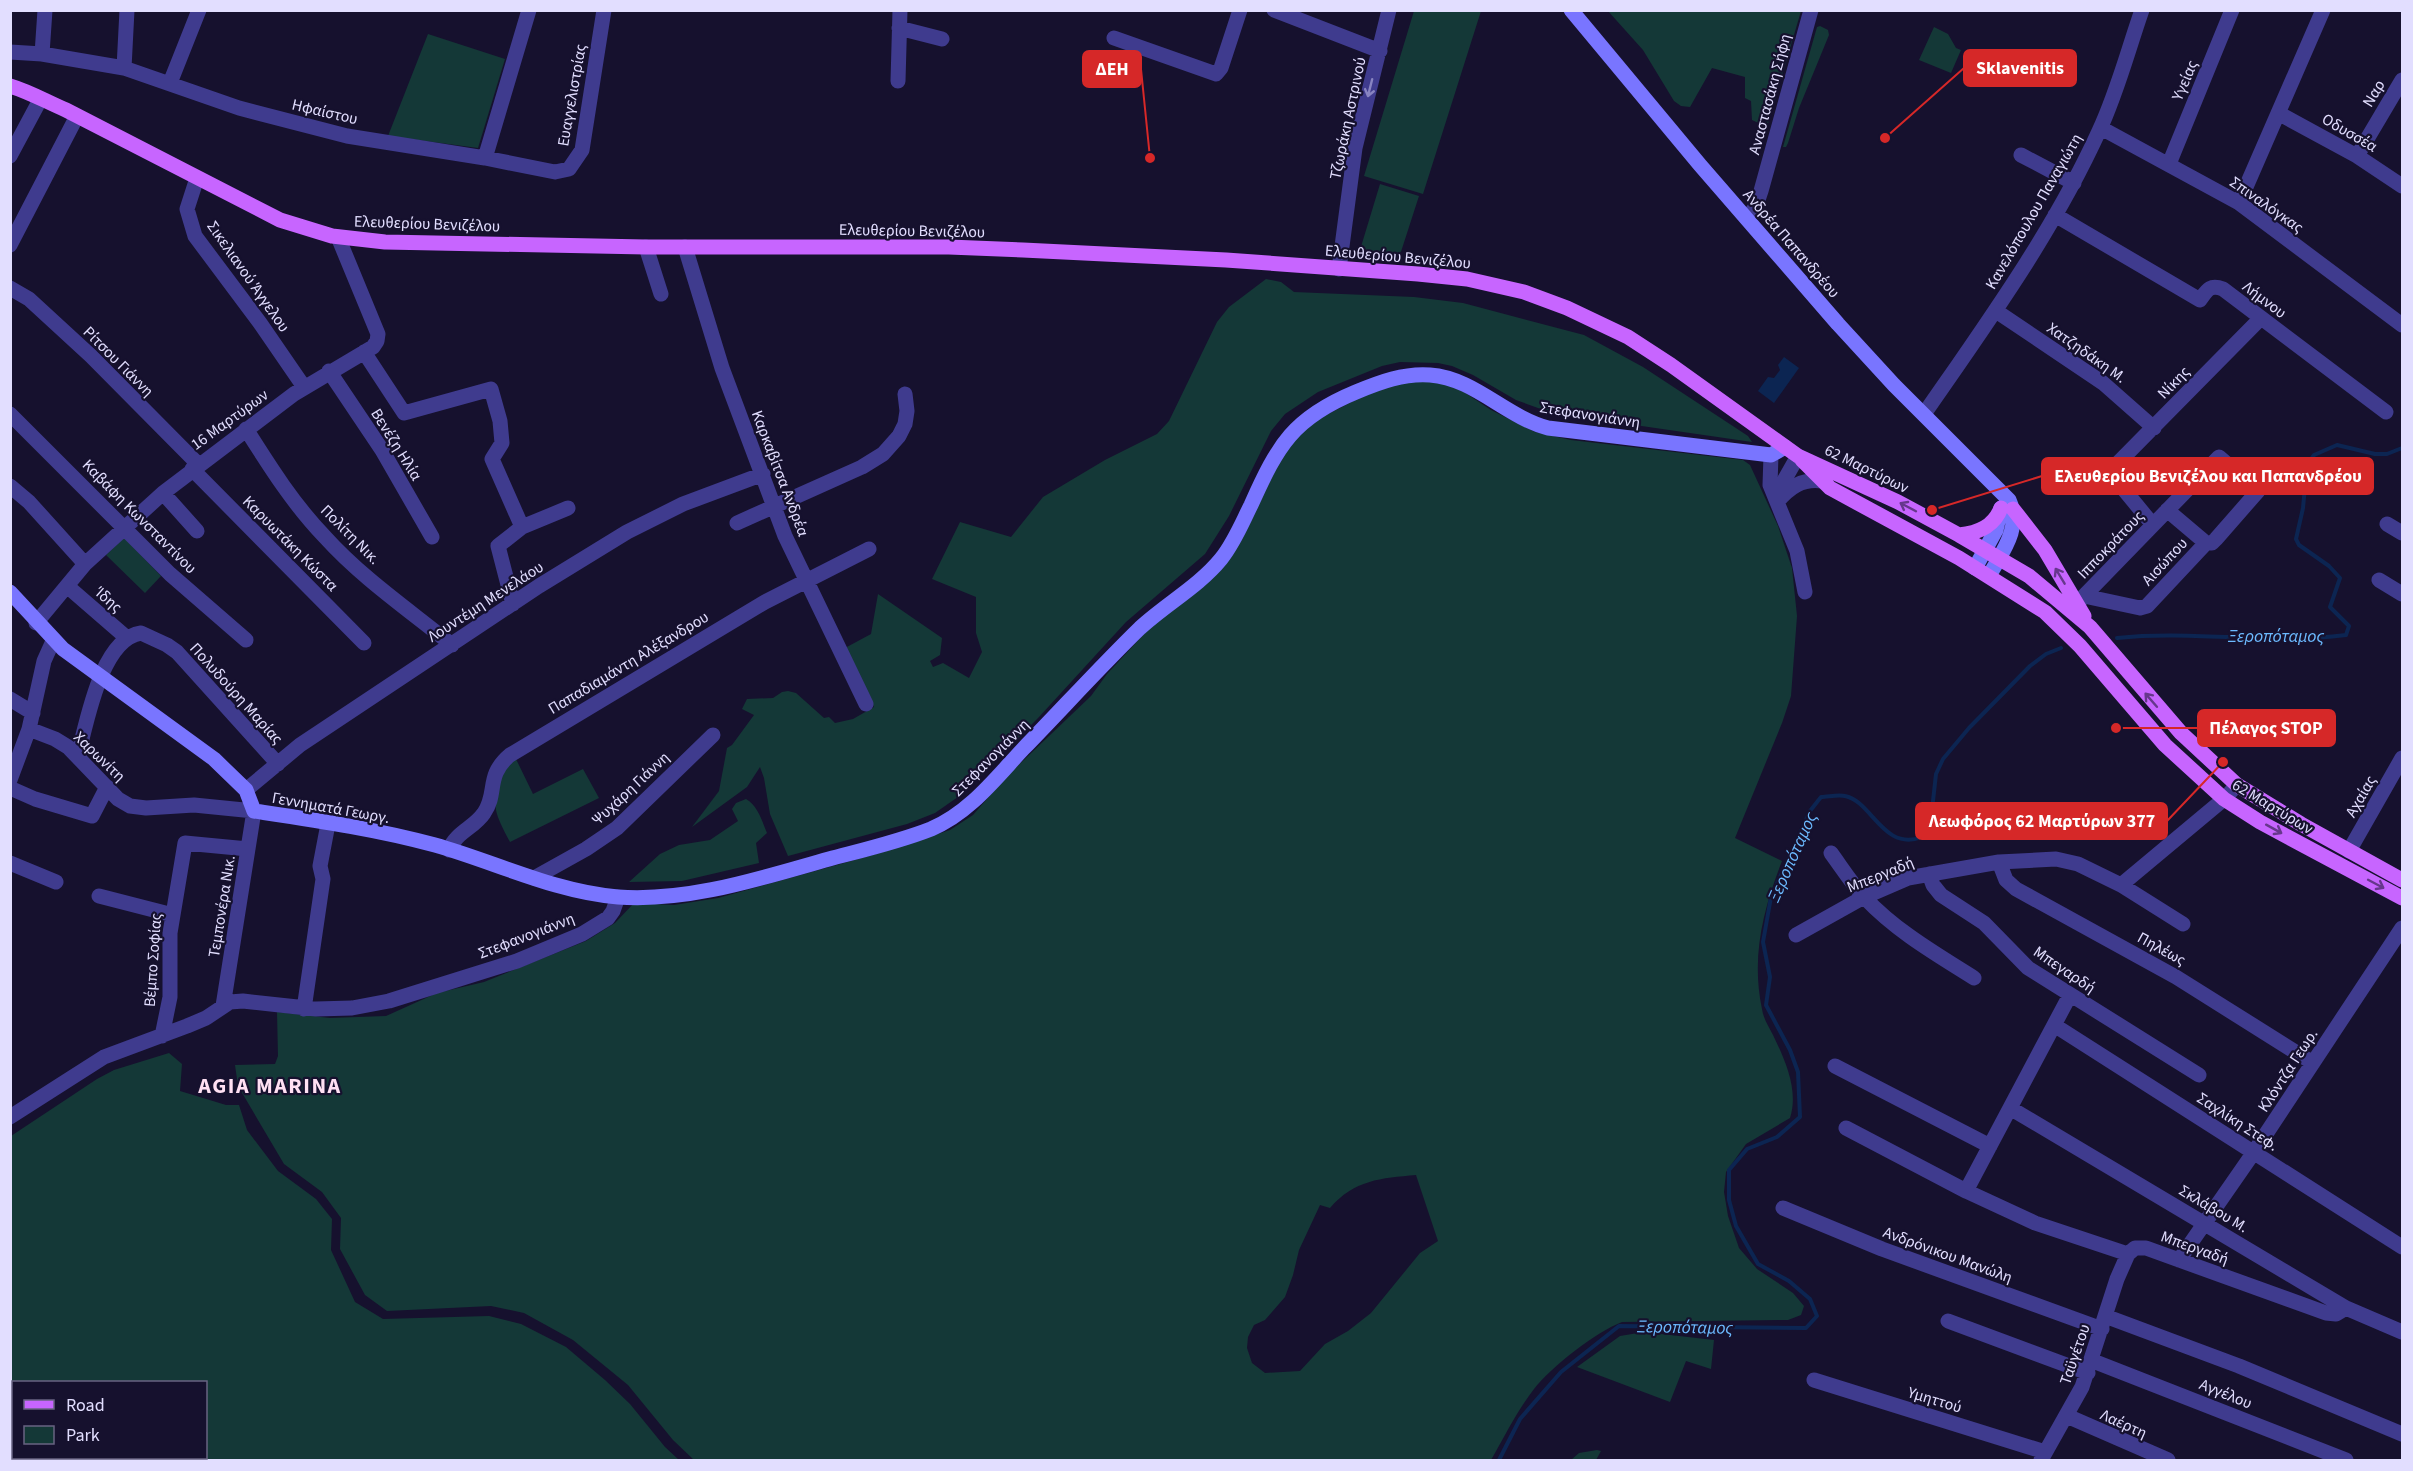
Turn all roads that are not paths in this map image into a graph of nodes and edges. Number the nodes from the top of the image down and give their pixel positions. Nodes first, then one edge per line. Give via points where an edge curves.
1 (45, 10) edge
2 (127, 10) edge
3 (199, 10) edge
4 (529, 10) edge
5 (604, 10) edge
6 (900, 10) edge
7 (1240, 10) edge
8 (1389, 10) edge
9 (1571, 10) edge
10 (1811, 10) edge
11 (2142, 10) edge
12 (2232, 10) edge
13 (2323, 10) edge
14 (1282, 12) edge
15 (898, 28) junction
16 (1114, 38) dead end
17 (942, 39) dead end
18 (1380, 51) junction
19 (10, 52) edge
20 (42, 54) junction
21 (124, 68) junction
22 (2403, 80) edge
23 (898, 81) dead end
24 (170, 83) junction
25 (10, 86) edge
26 (40, 100) junction
27 (2278, 113) junction
28 (77, 116) junction
29 (2101, 128) junction
30 (2021, 154) dead end
31 (10, 156) edge
32 (2357, 156) junction
33 (485, 158) junction
34 (2169, 164) junction
35 (197, 178) junction
36 (2074, 183) junction
37 (2403, 186) edge
38 (2239, 203) junction
39 (2055, 215) junction
40 (1747, 219) junction
41 (338, 237) junction
42 (10, 244) edge
43 (646, 246) junction
44 (685, 247) junction
45 (1339, 269) junction
46 (10, 288) edge
47 (661, 294) dead end
48 (1996, 311) junction
49 (2261, 318) junction
50 (2403, 325) edge
51 (364, 352) junction
52 (329, 371) junction
53 (304, 387) junction
54 (905, 394) dead end
55 (2386, 412) dead end
56 (10, 414) edge
57 (1924, 414) junction
58 (2154, 428) junction
59 (246, 429) junction
60 (1792, 452) junction
61 (1771, 455) junction
62 (195, 467) junction
63 (763, 474) junction
64 (1822, 481) junction
65 (10, 486) edge
66 (162, 493) junction
67 (2253, 498) joint
68 (1777, 502) junction
69 (774, 507) junction
70 (568, 508) dead end
71 (2007, 508) junction
72 (2167, 510) junction
73 (737, 523) dead end
74 (2387, 524) dead end
75 (2153, 525) junction
76 (125, 527) junction
77 (522, 527) junction
78 (197, 531) dead end
79 (2403, 533) edge
80 (1959, 535) junction
81 (432, 537) dead end
82 (2206, 543) junction
83 (869, 549) dead end
84 (1992, 554) junction
85 (85, 564) junction
86 (1975, 568) junction
87 (1989, 576) junction
88 (805, 580) junction
89 (2379, 580) dead end
90 (67, 586) junction
91 (1805, 592) dead end
92 (11, 593) edge
93 (2403, 594) edge
94 (2080, 600) junction
95 (513, 604) junction
96 (36, 623) junction
97 (2090, 627) junction
98 (132, 636) junction
99 (246, 640) dead end
100 (53, 641) junction
101 (364, 643) dead end
102 (452, 645) junction
103 (100, 677) junction
104 (10, 699) edge
105 (866, 704) dead end
106 (33, 712) junction
107 (29, 729) junction
108 (713, 735) dead end
109 (78, 755) junction
110 (15, 757) edge
111 (2403, 758) edge
112 (278, 764) junction
113 (10, 780) edge
114 (2237, 785) junction
115 (107, 787) junction
116 (10, 788) edge
117 (246, 790) junction
118 (2224, 799) junction
119 (254, 811) junction
120 (328, 824) junction
121 (248, 849) junction
122 (448, 849) junction
123 (2349, 851) junction
124 (1831, 853) dead end
125 (1999, 862) junction
126 (10, 863) edge
127 (1929, 874) junction
128 (534, 878) junction
129 (2403, 880) edge
130 (56, 882) dead end
131 (2121, 885) junction
132 (99, 896) dead end
133 (618, 897) junction
134 (1864, 897) junction
135 (2403, 898) edge
136 (173, 915) junction
137 (2183, 924) dead end
138 (2403, 928) edge
139 (1796, 935) dead end
140 (1974, 978) dead end
141 (2070, 995) junction
142 (223, 1006) junction
143 (304, 1009) junction
144 (2054, 1025) junction
145 (162, 1036) junction
146 (2313, 1062) junction
147 (1835, 1066) dead end
148 (2199, 1075) dead end
149 (2010, 1108) junction
150 (10, 1117) edge
151 (1846, 1128) dead end
152 (1990, 1146) junction
153 (2254, 1152) junction
154 (1966, 1191) junction
155 (1783, 1208) dead end
156 (2204, 1224) junction
157 (2403, 1247) edge
158 (2128, 1254) junction
159 (2179, 1260) junction
160 (2346, 1308) junction
161 (1948, 1321) dead end
162 (2104, 1323) junction
163 (2403, 1332) edge
164 (2090, 1367) junction
165 (1814, 1380) dead end
166 (2067, 1416) junction
167 (2403, 1434) edge
168 (2043, 1456) edge
169 (2168, 1461) edge
170 (2346, 1461) edge

1 - 20 street
2 - 21 street
3 - 24 street
4 - 33 street
5 - 33 street, Ευαγγελιστρίας via 584,142 574,164 555,172
6 - 15 street
7 - 16 street via 1216,74
8 - 18 street, Τζωράκη Αστρινού
9 - 40 street, Ανδρέα Παπανδρέου
10 - 40 street, Αναστασάκη Σήφη via 1761,190
11 - 29 street, Κανελόπουλου Παναγιώτη
12 - 34 street, Υγείας
13 - 27 street
14 - 18 street
15 - 17 street
15 - 23 street
18 -> 45 street, Τζωράκη Αστρινού via 1355,148
19 - 20 street, Ηφαίστου
20 - 21 street, Ηφαίστου
21 - 24 street, Ηφαίστου
22 - 32 street, Ναρ
24 - 33 street, Ηφαίστου via 239,108 347,136
25 - 26 main road, Ελευθερίου Βενιζέλου
26 - 28 main road, Ελευθερίου Βενιζέλου
26 - 31 street
27 - 32 street, Οδυσσέα
27 - 38 street
28 - 35 main road, Ελευθερίου Βενιζέλου
28 - 42 street
29 - 34 street, Σπιναλόγκας
29 - 36 street, Κανελόπουλου Παναγιώτη
30 - 36 street
32 - 37 street, Οδυσσέα
34 - 38 street, Σπιναλόγκας
35 - 41 main road, Ελευθερίου Βενιζέλου via 279,220
35 - 53 street, Σικελιανού Άγγελου via 188,209 195,236
36 - 39 street, Κανελόπουλου Παναγιώτη
38 - 50 street, Σπιναλόγκας
39 - 48 street, Κανελόπουλου Παναγιώτη
39 - 49 street, Λήμνου via 2200,300 2214,286
40 - 57 street, Ανδρέα Παπανδρέου
41 - 43 main road, Ελευθερίου Βενιζέλου via 386,242
41 - 51 street via 378,334 373,347
43 - 44 main road, Ελευθερίου Βενιζέλου
43 - 47 street
44 - 45 main road, Ελευθερίου Βενιζέλου via 950,247
44 - 63 street, Καρκαβίτσα Ανδρέα via 722,368
45 - 60 main road, Ελευθερίου Βενιζέλου via 1467,279 1508,287 1568,308 1655,353
46 - 62 street, Ρίτσου Γιάννη via 29,299 91,356
48 - 57 street, Κανελόπουλου Παναγιώτη
48 - 58 street, Χατζηδάκη Μ. via 2103,383
49 - 55 street, Λήμνου
49 - 58 street, Νίκης
51 - 52 street, 16 Μαρτύρων
51 - 77 street via 404,412 491,388 502,443 492,459
52 - 53 street, 16 Μαρτύρων
52 - 81 street, Βενέζη Ηλία via 382,450
53 - 59 street, 16 Μαρτύρων
54 - 69 street via 905,424 883,454
56 - 76 street, Καβάφη Κωνσταντίνου
57 - 71 street, Ανδρέα Παπανδρέου via 2009,500
58 - 75 street, Νίκης via 2111,472
59 - 62 street, 16 Μαρτύρων
59 - 102 street, Πολίτη Νικ. via 286,491 334,547
60 - 61 street
60 - 64 main road, 62 Μαρτύρων
60 - 68 street
80 -> 60 main road, 62 Μαρτύρων
61 - 68 street via 1770,484
61 - 133 street, Στεφανογιάννη via 1538,425 1464,384 1441,376 1412,375 1380,382 1319,410 1292,432 1273,457 1230,546 1213,568 1140,628 956,816 916,834 744,882 668,895
62 - 66 street, 16 Μαρτύρων
62 - 101 street, Καρυωτάκη Κώστα
63 - 69 street, Καρκαβίτσα Ανδρέα
63 - 95 street, Λουντέμη Μενελάου via 683,504 627,532
64 - 68 street via 1794,486
64 - 86 main road, 62 Μαρτύρων
65 - 85 street
66 - 76 street, 16 Μαρτύρων
66 - 78 street
67 - 72 street, Ιπποκράτους via 2258,492 2219,457
67 - 82 street, Αισώπου via 2214,542
68 - 91 street via 1797,551
69 - 73 street
69 - 88 street, Καρκαβίτσα Ανδρέα
70 - 77 street
71 - 80 main road via 1980,531
71 - 84 street via 2012,533
94 -> 71 main road
72 - 75 street, Ιπποκράτους
72 - 82 street
74 - 79 street
75 - 94 street, Ιπποκράτους
76 - 85 street, 16 Μαρτύρων
76 - 99 street, Καβάφη Κωνσταντίνου via 170,574
77 - 95 street via 498,546
80 - 84 main road, 62 Μαρτύρων
82 - 94 street, Αισώπου via 2144,608
83 - 88 street, Παπαδιαμάντη Αλέξανδρου
84 - 86 street
84 - 87 street
84 - 97 main road, 62 Μαρτύρων via 2041,585
85 - 90 street, 16 Μαρτύρων
86 - 87 main road, 62 Μαρτύρων
87 - 118 main road, 62 Μαρτύρων via 2057,623 2152,731
88 - 105 street, Καρκαβίτσα Ανδρέα
88 - 122 street, Παπαδιαμάντη Αλέξανδρου via 510,755 495,774 485,812
89 - 93 street
90 - 96 street, 16 Μαρτύρων
90 - 98 street, Ίδης
92 - 96 street, Γεννηματά Γεωργ.
94 - 97 main road
95 - 102 street, Λουντέμη Μενελάου
96 - 100 street, Γεννηματά Γεωργ.
114 -> 97 main road, 62 Μαρτύρων via 2181,733
98 - 103 street via 107,662
98 - 112 street, Πολυδούρη Μαρίας via 141,633 177,652
100 - 103 street, Γεννηματά Γεωργ.
100 - 106 street via 44,661
102 - 112 street, Λουντέμη Μενελάου via 300,745
103 - 109 street
103 - 117 street, Γεννηματά Γεωργ. via 205,752
104 - 106 street
106 - 107 street
107 - 109 street, Χαρωνίτη via 55,739
107 - 110 street
108 - 128 street, Ψυχάρη Γιάννη via 617,828
109 - 115 street, Χαρωνίτη
110 - 113 street
111 - 123 street, Αχαίας
112 - 117 street, Λουντέμη Μενελάου
114 - 118 street
114 - 123 main road, 62 Μαρτύρων
115 - 116 street via 92,816
115 - 119 street, Χαρωνίτη via 125,803 137,807 194,805
117 - 119 street, Γεννηματά Γεωργ.
118 - 131 street
118 -> 135 main road, 62 Μαρτύρων
119 - 120 street, Γεννηματά Γεωργ.
119 - 121 street, Τεμπονέρα Νικ.
120 - 122 street, Γεννηματά Γεωργ.
120 - 143 street
121 - 136 street, Βέμπο Σοφίας via 185,843
121 - 142 street, Τεμπονέρα Νικ.
122 - 128 street, Γεννηματά Γεωργ.
123 - 129 main road, 62 Μαρτύρων
124 - 134 street
125 - 127 street, Μπεργαδή
125 - 131 street, Μπεργαδή via 2056,859 2078,864
125 - 146 street, Πηλέως via 2006,880 2016,889 2176,977
126 - 130 street
127 - 134 street, Μπεργαδή via 1908,878
127 - 141 street, Μπεγαρδή via 1945,898 1983,923 2028,968
128 - 133 street, Γεννηματά Γεωργ.
131 - 137 street, Μπεργαδή
132 - 136 street
133 - 143 street, Στεφανογιάννη via 611,915 593,928 517,961 389,1001 352,1008
134 - 139 street, Μπεργαδή
134 - 140 street via 1906,934
136 - 145 street, Βέμπο Σοφίας via 170,997
138 - 146 street, Κλόντζα Γεωρ.
141 - 144 street
141 - 148 street, Μπεγαρδή
142 - 143 street, Στεφανογιάννη via 238,1000
142 - 145 street, Στεφανογιάννη via 206,1018
144 - 149 street
144 - 153 street, Σαχλίκη Στεφ.
145 - 150 street, Στεφανογιάννη via 93,1063
146 - 153 street, Κλόντζα Γεωρ.
147 - 152 street
149 - 152 street
149 - 156 street, Σκλάβου Μ.
151 - 154 street, Μπεργαδή
152 - 154 street
153 - 156 street, Κλόντζα Γεωρ.
153 - 157 street, Σαχλίκη Στεφ.
154 - 158 street, Μπεργαδή via 2035,1223
155 - 162 street, Ανδρόνικου Μανώλη via 1882,1249
156 - 159 street, Κλόντζα Γεωρ.
156 - 160 street, Σκλάβου Μ.
158 - 159 street, Μπεργαδή via 2143,1248
158 - 162 street, Ταϋγέτου
159 - 160 street, Μπεργαδή via 2326,1313 2336,1314
160 - 163 street, Σκλάβου Μ.
161 - 164 street, Αγγέλου
162 - 164 street, Ταϋγέτου
162 - 167 street, Ανδρόνικου Μανώλη via 2239,1366
164 - 166 street, Ταϋγέτου
164 - 170 street, Αγγέλου
165 - 168 street, Υμηττού
166 - 168 street, Ταϋγέτου
166 - 169 street, Λαέρτη

